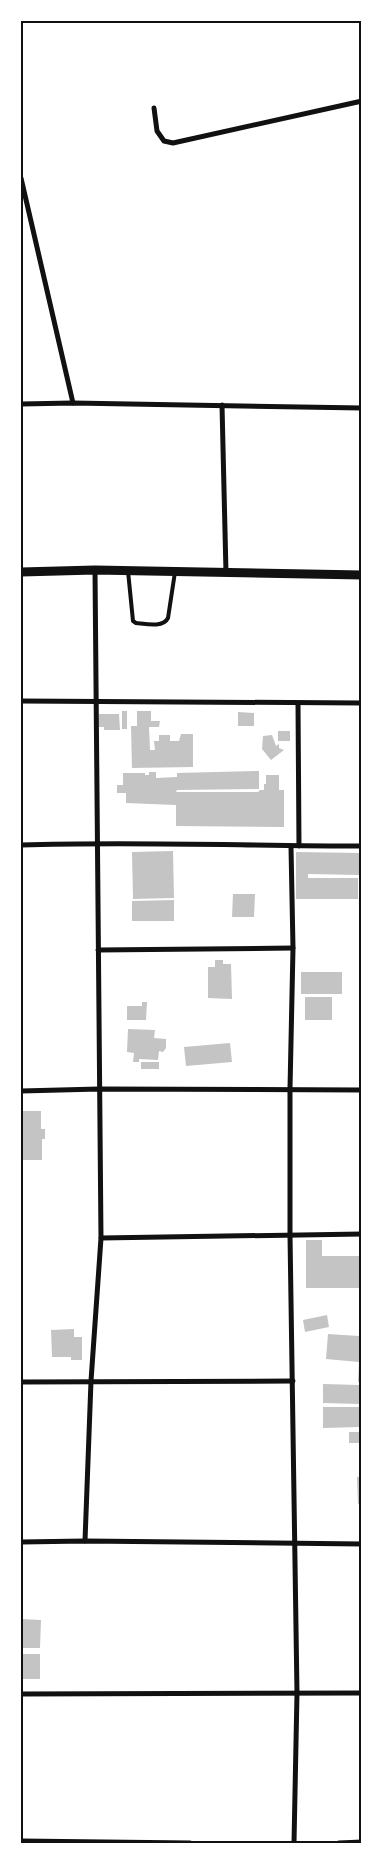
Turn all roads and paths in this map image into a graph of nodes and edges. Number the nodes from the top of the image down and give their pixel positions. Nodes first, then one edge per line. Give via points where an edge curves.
1 (362, 101) edge
2 (154, 108) dead end
3 (21, 178) edge
4 (73, 403) junction
5 (21, 404) edge
6 (222, 405) junction
7 (362, 408) edge
8 (95, 570) junction
9 (128, 571) junction
10 (21, 572) edge
11 (175, 572) junction
12 (226, 573) junction
13 (362, 575) edge
14 (21, 701) edge
15 (96, 701) junction
16 (298, 703) junction
17 (362, 703) edge
18 (97, 842) junction
19 (21, 845) edge
20 (299, 846) junction
21 (362, 846) edge
22 (291, 847) junction
23 (293, 948) junction
24 (98, 950) junction
25 (100, 1089) junction
26 (290, 1089) junction
27 (362, 1090) edge
28 (21, 1091) edge
29 (290, 1234) junction
30 (362, 1234) edge
31 (101, 1238) junction
32 (91, 1381) junction
33 (293, 1381) junction
34 (21, 1382) edge
35 (85, 1541) junction
36 (21, 1542) edge
37 (296, 1544) junction
38 (362, 1544) edge
39 (297, 1692) junction
40 (362, 1693) edge
41 (21, 1694) edge
42 (21, 1841) edge
43 (362, 1842) edge
44 (190, 1843) edge
45 (294, 1843) edge
46 (340, 1843) edge

1 - 2 street via 173,143 164,141 158,131
3 - 4 street
4 - 5 street
4 - 6 street
6 - 7 street
6 - 12 street
8 - 9 street
8 - 10 street
8 - 15 street
9 - 11 street
9 - 11 lane via 134,621 161,624 168,618
11 - 12 street
12 - 13 street
14 - 15 street
15 - 16 street
15 - 18 street
16 - 17 street
16 - 20 street
18 - 19 street
18 - 22 street
18 - 24 street
20 - 21 street
20 - 22 street
22 - 23 street
23 - 24 street
23 - 26 street
24 - 25 street
25 - 26 street
25 - 28 street
25 - 31 street
26 - 27 street
26 - 29 street
29 - 30 street
29 - 31 street
29 - 33 street
31 - 32 street
32 - 33 street
32 - 34 street
32 - 35 street
33 - 37 street
35 - 36 street
35 - 37 street
37 - 38 street
37 - 39 street
39 - 40 street
39 - 41 street
39 - 45 street
42 - 44 street
43 - 46 street

